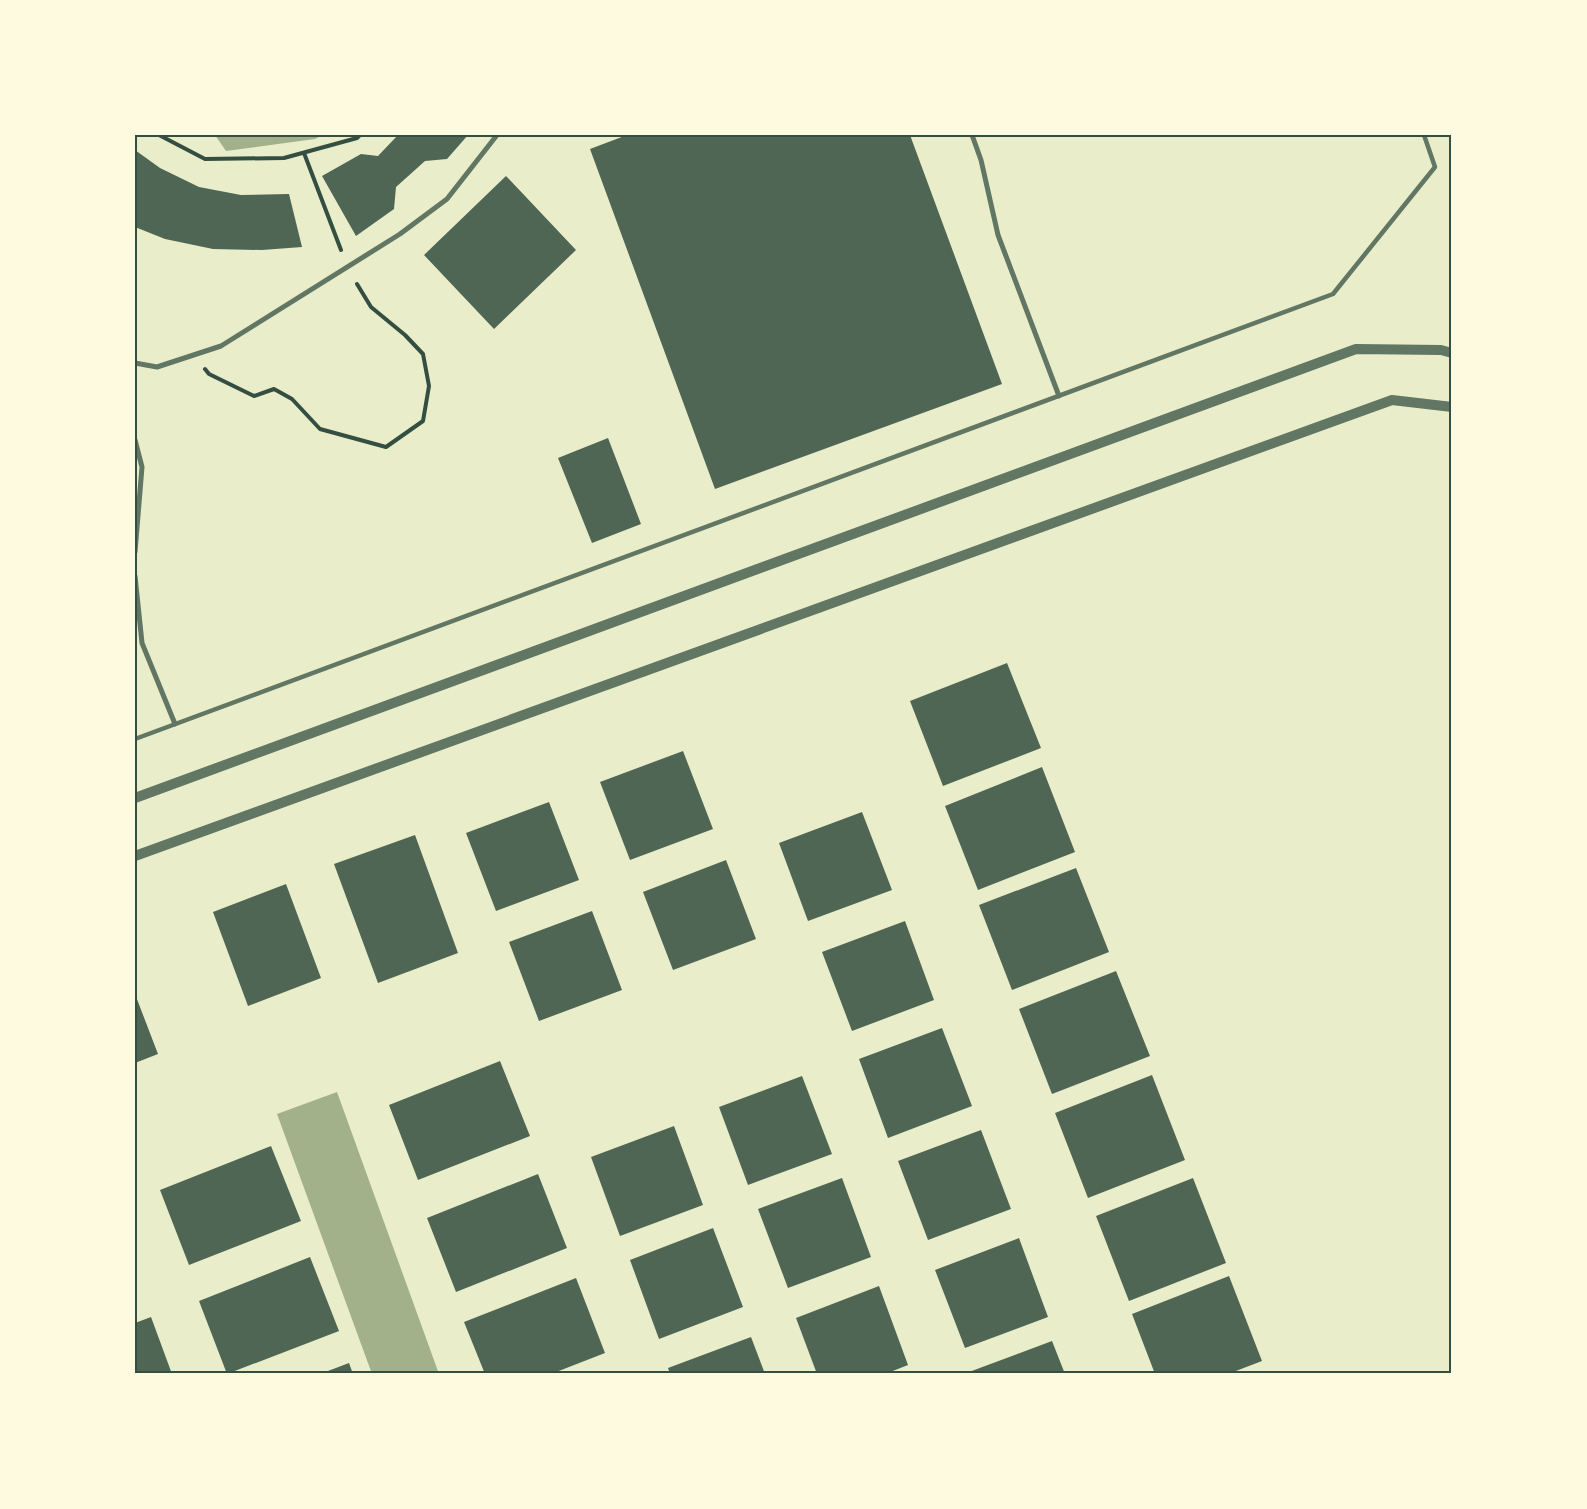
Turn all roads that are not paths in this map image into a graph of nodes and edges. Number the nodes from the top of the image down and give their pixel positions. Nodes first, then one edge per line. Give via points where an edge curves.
1 (497, 135) edge
2 (972, 135) edge
3 (1424, 135) edge
4 (1452, 353) edge
5 (135, 363) edge
6 (1059, 396) junction
7 (1452, 407) edge
8 (135, 440) edge
9 (135, 552) edge
10 (135, 576) edge
11 (175, 724) junction
12 (135, 739) edge
13 (135, 798) edge
14 (135, 856) edge

1 - 5 street via 447,199 400,234 220,346 157,367
2 - 6 street via 998,235
3 - 6 lane via 1435,167 1333,294
4 - 13 street via 1356,349
6 - 11 lane
7 - 14 street via 1392,400
8 - 9 street via 142,467
10 - 11 street via 142,643
11 - 12 lane

